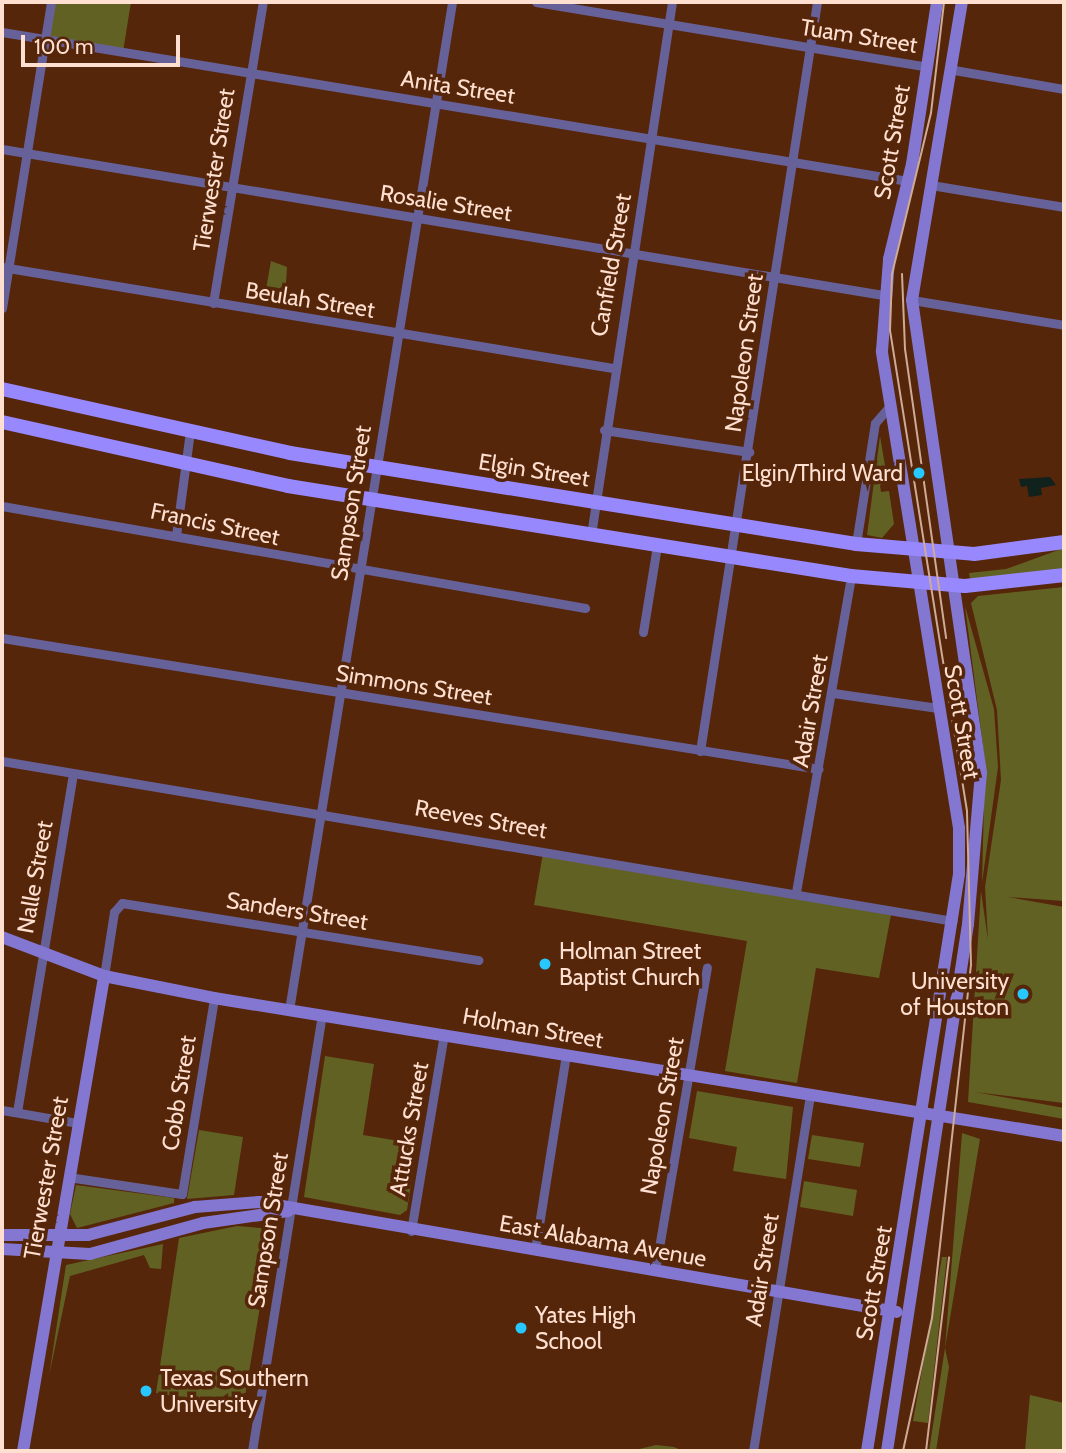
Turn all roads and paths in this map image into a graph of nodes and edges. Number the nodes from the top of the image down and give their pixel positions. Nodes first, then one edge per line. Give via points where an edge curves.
1 (51, 2) edge
2 (263, 2) edge
3 (452, 2) edge
4 (536, 2) edge
5 (672, 2) edge
6 (817, 2) edge
7 (937, 2) edge
8 (962, 2) edge
9 (668, 24) junction
10 (2, 32) edge
11 (46, 39) junction
12 (809, 47) junction
13 (927, 67) junction
14 (954, 70) junction
15 (251, 73) junction
16 (1064, 89) edge
17 (435, 103) junction
18 (652, 139) junction
19 (2, 149) edge
20 (27, 153) junction
21 (793, 162) junction
22 (908, 181) junction
23 (931, 185) junction
24 (232, 187) junction
25 (1064, 207) edge
26 (416, 218) junction
27 (632, 254) junction
28 (5, 267) edge
29 (774, 277) junction
30 (883, 295) junction
31 (912, 300) junction
32 (214, 303) junction
33 (2, 308) edge
34 (1064, 325) edge
35 (398, 334) junction
36 (613, 368) junction
37 (2, 389) edge
38 (889, 407) junction
39 (2, 422) edge
40 (604, 430) junction
41 (190, 431) junction
42 (749, 452) junction
43 (186, 462) junction
44 (375, 468) junction
45 (370, 500) junction
46 (595, 503) junction
47 (2, 506) edge
48 (739, 525) junction
49 (591, 535) junction
50 (176, 536) junction
51 (1064, 542) edge
52 (856, 544) junction
53 (657, 546) junction
54 (911, 551) junction
55 (948, 554) junction
56 (733, 558) junction
57 (359, 572) junction
58 (1064, 575) edge
59 (851, 576) junction
60 (916, 583) junction
61 (955, 585) junction
62 (585, 608) dead end
63 (643, 632) dead end
64 (2, 638) edge
65 (340, 693) junction
66 (833, 693) junction
67 (938, 708) junction
68 (700, 751) junction
69 (2, 761) edge
70 (820, 769) junction
71 (74, 774) junction
72 (320, 811) junction
73 (796, 892) junction
74 (114, 912) joint
75 (953, 921) junction
76 (300, 931) junction
77 (2, 937) edge
78 (42, 952) junction
79 (478, 960) dead end
80 (707, 967) dead end
81 (104, 976) junction
82 (214, 998) junction
83 (289, 1010) junction
84 (322, 1015) junction
85 (444, 1034) junction
86 (566, 1055) junction
87 (689, 1075) junction
88 (810, 1095) junction
89 (2, 1110) edge
90 (17, 1112) junction
91 (924, 1113) junction
92 (940, 1114) junction
93 (77, 1122) junction
94 (1064, 1136) edge
95 (68, 1177) junction
96 (291, 1210) junction
97 (411, 1231) junction
98 (2, 1235) edge
99 (58, 1238) junction
100 (2, 1250) edge
101 (535, 1250) junction
102 (54, 1255) junction
103 (655, 1271) junction
104 (778, 1291) junction
105 (891, 1310) junction
106 (908, 1313) junction
107 (23, 1451) edge
108 (252, 1451) edge
109 (753, 1451) edge
110 (867, 1451) edge
111 (887, 1451) edge

1 - 11 street
2 - 15 street, Tierwester Street
3 - 17 street, Sampson Street
4 - 9 street, Tuam Street
5 - 9 street, Canfield Street
6 - 12 street, Napoleon Street
7 - 13 main road, Scott Street
8 - 14 main road, Scott Street
9 - 12 street, Tuam Street
9 - 18 street, Canfield Street
10 - 11 street, Anita Street
11 - 15 street, Anita Street
11 - 20 street
12 - 13 street, Tuam Street
12 - 21 street, Napoleon Street
13 - 22 main road, Scott Street
14 - 16 street
14 - 23 main road, Scott Street
15 - 17 street, Anita Street
15 - 24 street, Tierwester Street
17 - 18 street, Anita Street
17 - 26 street, Sampson Street
18 - 21 street, Anita Street
18 - 27 street, Canfield Street
19 - 20 street, Rosalie Street
20 - 24 street, Rosalie Street
20 - 28 street
21 - 22 street, Anita Street
21 - 29 street, Napoleon Street
22 - 30 main road, Scott Street
23 - 25 street
23 - 31 main road, Scott Street
24 - 26 street, Rosalie Street
24 - 32 street, Tierwester Street
26 - 27 street, Rosalie Street
26 - 35 street, Sampson Street
27 - 29 street, Rosalie Street
27 - 36 street, Canfield Street
28 - 32 street, Beulah Street
28 - 33 street
29 - 30 street, Rosalie Street
29 - 42 street, Napoleon Street
30 - 38 main road, Scott Street
31 - 34 street
31 - 55 main road, Scott Street
32 - 35 street, Beulah Street
35 - 36 street, Beulah Street
35 - 44 street, Sampson Street
36 - 40 street, Canfield Street
37 - 41 main road, Elgin Street
38 - 52 street via 876,423
38 - 54 main road, Scott Street
39 - 43 main road
40 - 42 street
40 - 46 street, Canfield Street
41 - 43 street
41 - 44 main road, Elgin Street
42 - 48 street, Napoleon Street
43 - 45 main road
43 - 50 street
44 - 45 street, Sampson Street
44 - 46 main road, Elgin Street
45 - 49 main road
45 - 57 street, Sampson Street
46 - 48 main road, Elgin Street
46 - 49 street, Canfield Street
47 - 50 street, Francis Street
48 - 52 main road, Elgin Street
48 - 56 street, Napoleon Street
49 - 53 main road
50 - 57 street, Francis Street
51 - 55 main road, Elgin Street via 1004,553
52 - 54 main road, Elgin Street
53 - 56 main road
53 - 63 street
54 - 55 main road, Elgin Street
54 - 60 main road, Scott Street
55 - 61 main road, Scott Street
56 - 59 main road
56 - 68 street, Napoleon Street
57 - 62 street, Francis Street
57 - 65 street, Sampson Street
58 - 61 main road
59 - 60 main road
59 - 66 street, Adair Street
60 - 61 main road
60 - 67 main road, Scott Street
61 - 92 main road, Scott Street via 981,773 972,896
64 - 65 street, Simmons Street
65 - 68 street, Simmons Street
65 - 72 street, Sampson Street
66 - 67 street
66 - 70 street, Adair Street
67 - 75 main road, Scott Street via 959,828
68 - 70 street, Simmons Street
69 - 71 street, Reeves Street
70 - 73 street, Adair Street
71 - 72 street, Reeves Street
71 - 78 street, Nalle Street
72 - 73 street, Reeves Street
72 - 76 street, Sampson Street
73 - 75 street, Reeves Street
74 - 76 street, Sanders Street via 132,903
74 - 81 street, Tierwester Street
75 - 91 main road, Scott Street
76 - 79 street, Sanders Street
76 - 83 street, Sampson Street
77 - 78 main road, Holman Street
78 - 81 main road, Holman Street
78 - 90 street, Nalle Street
80 - 87 street, Napoleon Street
81 - 82 main road, Holman Street
81 - 93 main road, Tierwester Street
82 - 83 main road, Holman Street
82 - 95 street, Cobb Street via 183,1194
83 - 84 main road, Holman Street
84 - 85 main road, Holman Street
84 - 96 street, Sampson Street
85 - 86 main road, Holman Street
85 - 97 street, Attucks Street
86 - 87 main road, Holman Street
86 - 101 street
87 - 88 main road, Holman Street
87 - 103 street, Napoleon Street
88 - 91 main road, Holman Street
88 - 104 street, Adair Street
89 - 90 street
90 - 93 street
91 - 92 main road, Holman Street
91 - 105 main road, Scott Street
92 - 94 main road, Holman Street
92 - 106 main road, Scott Street
93 - 95 main road, Tierwester Street
95 - 99 main road, Tierwester Street
96 - 97 main road, East Alabama Avenue
96 - 99 main road, East Alabama Avenue via 226,1203 116,1231
96 - 102 main road, East Alabama Avenue via 203,1223 110,1250
96 - 108 street, Sampson Street
97 - 101 main road, East Alabama Avenue
98 - 99 main road, East Alabama Avenue
99 - 102 main road, Tierwester Street
100 - 102 main road, East Alabama Avenue
101 - 103 main road, East Alabama Avenue
102 - 107 main road, Tierwester Street
103 - 104 main road, East Alabama Avenue
104 - 105 main road, East Alabama Avenue
104 - 109 street, Adair Street
105 - 106 main road, East Alabama Avenue
105 - 110 main road, Scott Street
106 - 111 main road, Scott Street

